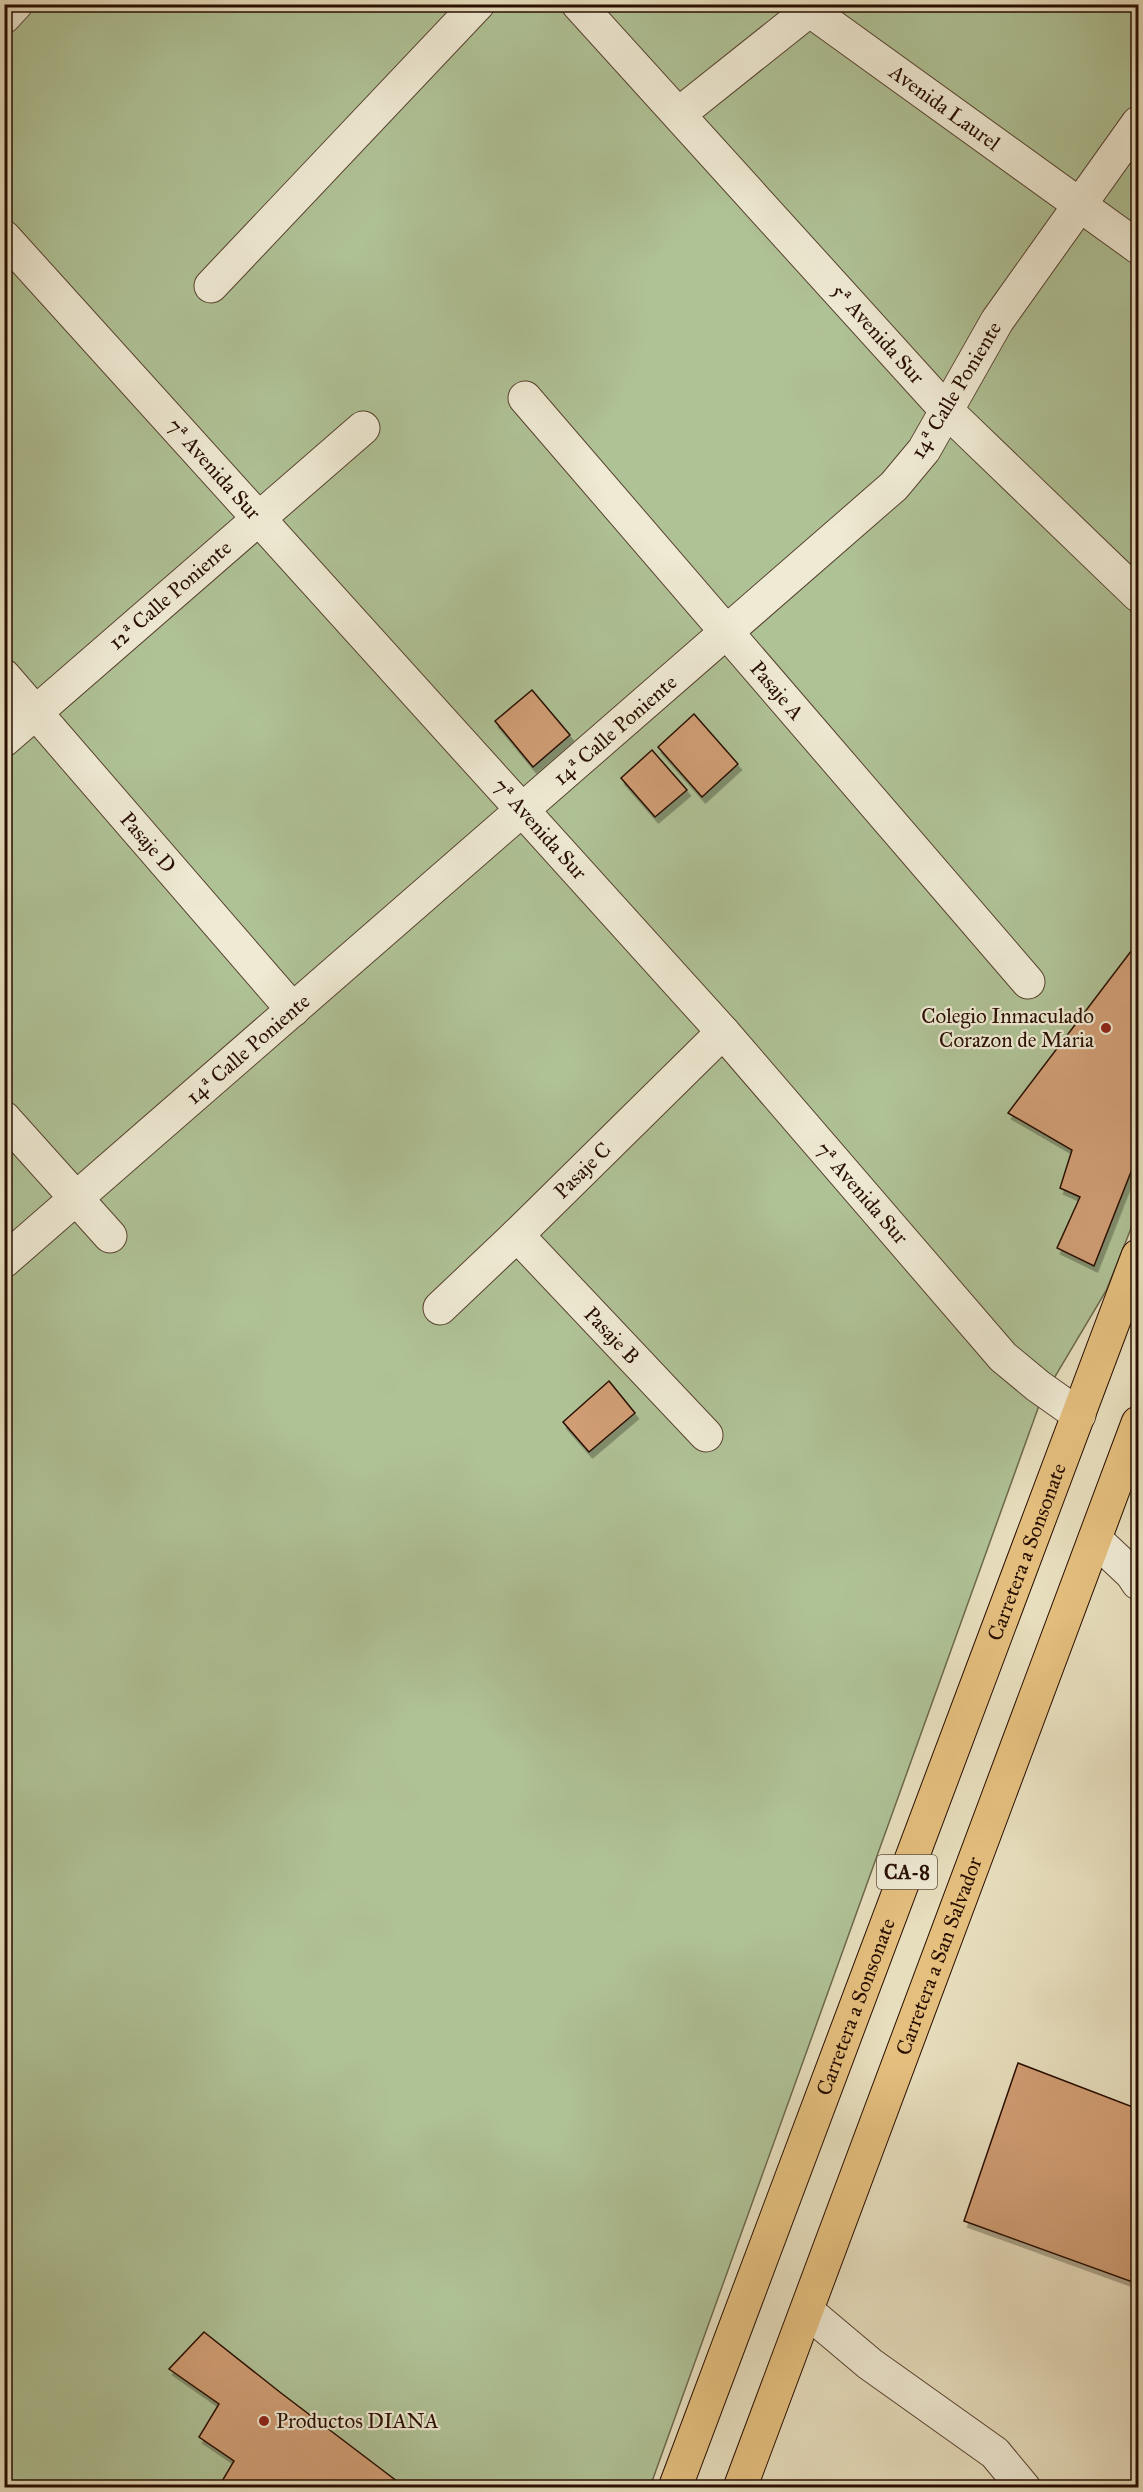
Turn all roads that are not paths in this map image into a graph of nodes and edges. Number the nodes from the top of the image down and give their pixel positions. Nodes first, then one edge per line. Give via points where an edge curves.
1 (16, 4) edge
2 (478, 4) edge
3 (578, 4) edge
4 (814, 8) edge
5 (4, 17) edge
6 (679, 114) junction
7 (1138, 123) edge
8 (1079, 204) junction
9 (4, 237) edge
10 (1138, 247) edge
11 (211, 286) dead end
12 (525, 398) dead end
13 (947, 411) junction
14 (363, 428) dead end
15 (259, 518) junction
16 (1138, 595) edge
17 (727, 633) junction
18 (4, 676) edge
19 (36, 712) junction
20 (4, 740) edge
21 (522, 811) junction
22 (1028, 982) dead end
23 (293, 1010) junction
24 (723, 1032) junction
25 (4, 1118) edge
26 (76, 1198) junction
27 (518, 1235) junction
28 (110, 1236) dead end
29 (1138, 1256) edge
30 (4, 1261) edge
31 (440, 1308) dead end
32 (1079, 1415) junction
33 (1138, 1423) edge
34 (706, 1435) dead end
35 (1129, 1474) edge
36 (1095, 1539) junction
37 (1138, 1583) edge
38 (807, 2312) junction
39 (675, 2487) edge
40 (740, 2487) edge
41 (1024, 2487) edge

1 - 5 street
2 - 11 street
3 - 6 street, 5ª Avenida Sur
4 - 6 street
4 - 8 street, Avenida Laurel
6 - 13 street, 5ª Avenida Sur
7 - 8 street, 14ª Calle Poniente
8 - 10 street, Avenida Laurel
8 - 13 street, 14ª Calle Poniente via 998,321
9 - 15 street, 7ª Avenida Sur
12 - 17 street, Pasaje A
13 - 16 street, 5ª Avenida Sur
13 - 17 street, 14ª Calle Poniente via 924,450 894,486
14 - 15 street, 12ª Calle Poniente
15 - 19 street, 12ª Calle Poniente
15 - 21 street, 7ª Avenida Sur
17 - 21 street, 14ª Calle Poniente
17 - 22 street, Pasaje A
18 - 19 street, Pasaje D
19 - 20 street, 12ª Calle Poniente
19 - 23 street, Pasaje D
21 - 23 street, 14ª Calle Poniente
21 - 24 street, 7ª Avenida Sur
23 - 26 street, 14ª Calle Poniente
24 - 27 street, Pasaje C
24 - 32 street, 7ª Avenida Sur via 1003,1357
25 - 26 street
26 - 28 street
26 - 30 street, 14ª Calle Poniente
27 - 31 street, Pasaje C
27 - 34 street, Pasaje B
29 - 32 highway, Carretera a Sonsonate / CA-8
32 - 39 highway, Carretera a Sonsonate / CA-8
33 - 35 highway, Carretera a San Salvador / CA-8
35 - 36 highway, Carretera a San Salvador / CA-8
36 - 37 street
36 - 38 highway, Carretera a San Salvador / CA-8
38 - 40 highway, Carretera a San Salvador / CA-8
38 - 41 street via 870,2364 995,2453

